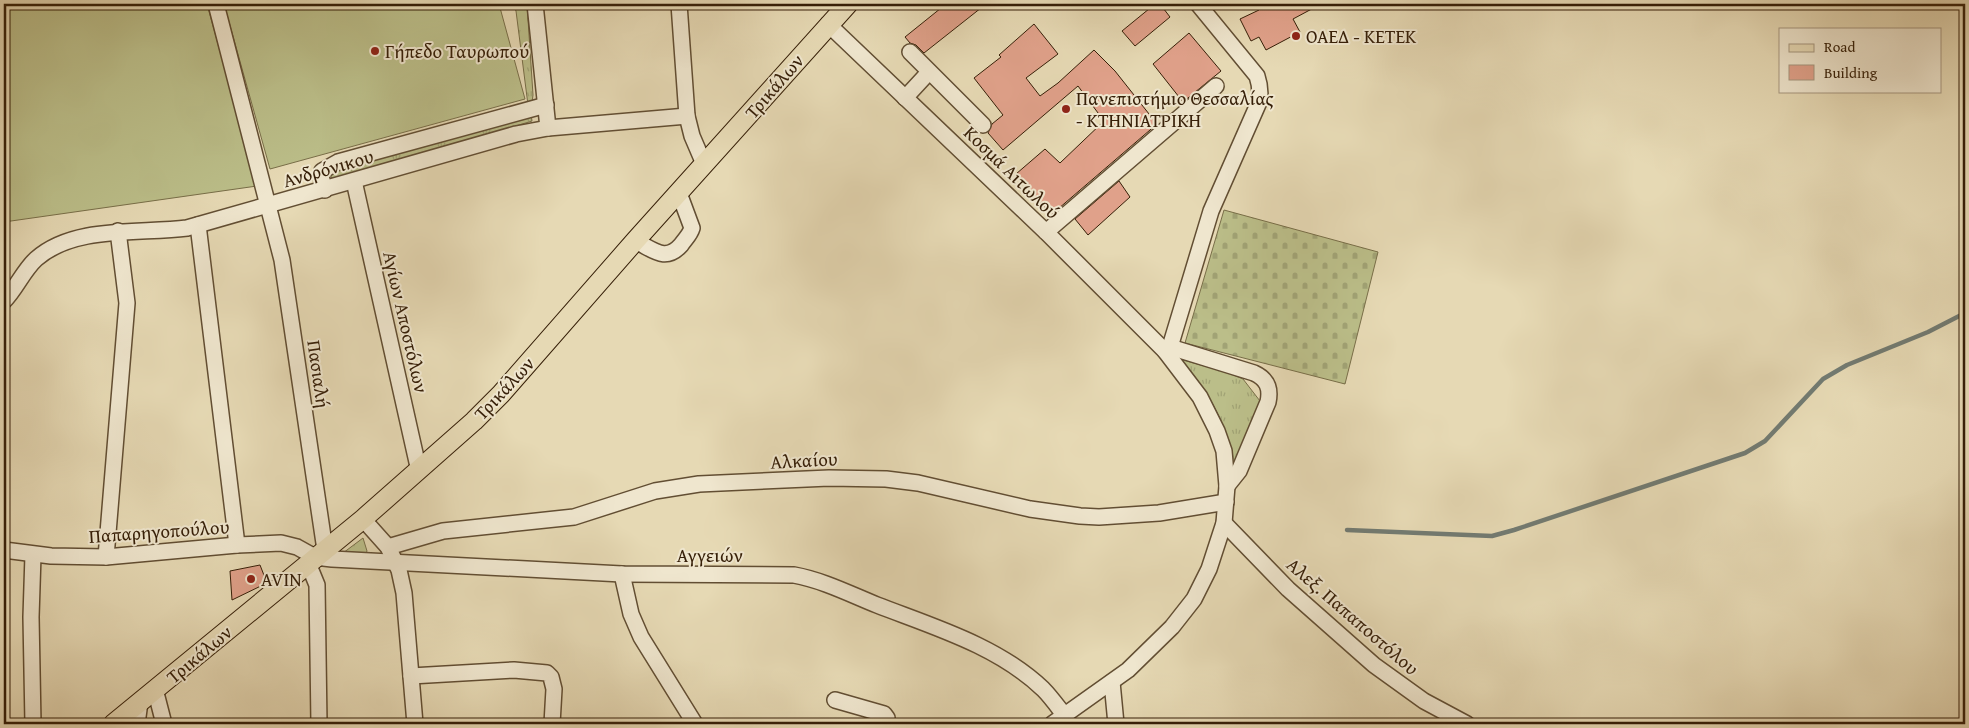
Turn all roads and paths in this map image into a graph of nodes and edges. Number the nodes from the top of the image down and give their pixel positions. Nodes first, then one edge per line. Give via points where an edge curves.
1 (216, 4) edge
2 (535, 4) edge
3 (848, 4) edge
4 (1198, 4) edge
5 (682, 6) edge
6 (828, 24) junction
7 (910, 52) dead end
8 (929, 72) junction
9 (1216, 86) dead end
10 (905, 98) junction
11 (546, 105) junction
12 (687, 116) junction
13 (983, 125) dead end
14 (548, 128) junction
15 (704, 164) junction
16 (354, 181) junction
17 (325, 190) junction
18 (680, 193) junction
19 (269, 206) junction
20 (198, 225) junction
21 (118, 231) junction
22 (1046, 232) junction
23 (635, 241) junction
24 (4, 302) edge
25 (1168, 349) junction
26 (419, 471) junction
27 (1226, 486) junction
28 (1226, 502) junction
29 (363, 518) junction
30 (1224, 523) junction
31 (237, 545) junction
32 (388, 547) junction
33 (4, 550) edge
34 (33, 555) junction
35 (106, 557) junction
36 (316, 557) junction
37 (396, 562) junction
38 (622, 574) junction
39 (411, 676) junction
40 (1112, 682) junction
41 (155, 689) junction
42 (835, 700) dead end
43 (140, 702) junction
44 (1059, 720) edge
45 (33, 724) edge
46 (113, 724) edge
47 (137, 724) edge
48 (164, 724) edge
49 (319, 724) edge
50 (415, 724) edge
51 (552, 724) edge
52 (695, 724) edge
53 (886, 724) edge
54 (1116, 724) edge
55 (1467, 724) edge

1 - 19 street, Πασιαλή
2 - 11 street
3 - 6 main road, Τρικάλων
4 - 25 street via 1257,76 1260,94 1210,211
5 - 12 street
6 - 10 street, Κοσμά Αιτωλού
6 - 15 main road, Τρικάλων
7 - 8 street
8 - 10 street
8 - 13 street
9 - 22 street
10 - 22 street, Κοσμά Αιτωλού
11 - 14 street
11 - 17 street via 338,162 322,171
12 - 14 street, Ανδρόνικου
12 - 15 street
14 - 16 street, Ανδρόνικου via 495,138
15 - 18 main road, Τρικάλων
16 - 17 street, Ανδρόνικου
16 - 26 street, Αγίων Αποστόλων
17 - 19 street, Ανδρόνικου
18 - 23 main road, Τρικάλων
18 - 23 street via 692,228 674,252 665,254
19 - 20 street, Ανδρόνικου
19 - 36 street, Πασιαλή via 282,260
20 - 21 street, Ανδρόνικου via 166,230
20 - 31 street
21 - 24 street, Ανδρόνικου via 64,244 44,253 30,265
21 - 35 street via 127,303
22 - 25 street, Κοσμά Αιτωλού
23 - 26 main road, Τρικάλων via 500,394
25 - 27 street, Κοσμά Αιτωλού via 1200,397 1217,431 1224,451
25 - 27 street via 1254,372 1268,384 1268,402 1239,471
26 - 29 main road, Τρικάλων
27 - 28 street, Κοσμά Αιτωλού
28 - 30 street, Κοσμά Αιτωλού
28 - 32 street, Αλκαίου via 1159,513 1099,517 1030,509 918,483 886,479 829,478 699,484 655,491 574,517 443,531
29 - 32 street
29 - 36 main road, Τρικάλων
30 - 40 street, Κοσμά Αιτωλού via 1209,569 1194,599 1172,628
30 - 55 street, Αλεξ. Παπαποστόλου via 1288,589 1374,666 1424,701
31 - 35 street, Παπαρηγοπούλου
31 - 36 street, Παπαρηγοπούλου via 287,544
32 - 37 street
33 - 34 street, Παπαρηγοπούλου
34 - 35 street, Παπαρηγοπούλου
34 - 45 street
36 - 37 street, Αγγειών
36 - 41 main road, Τρικάλων
36 - 49 street, Πασιαλή
37 - 38 street, Αγγειών
37 - 39 street via 404,593
38 - 44 street, Αγγειών via 788,575 809,578 988,650 1044,689
38 - 52 street via 631,614 641,637
39 - 50 street
39 - 51 street via 514,670 547,673 554,689
40 - 44 street, Κοσμά Αιτωλού
40 - 54 street
41 - 43 main road, Τρικάλων
41 - 48 street
42 - 53 street via 884,714
43 - 46 main road, Τρικάλων
43 - 47 street

